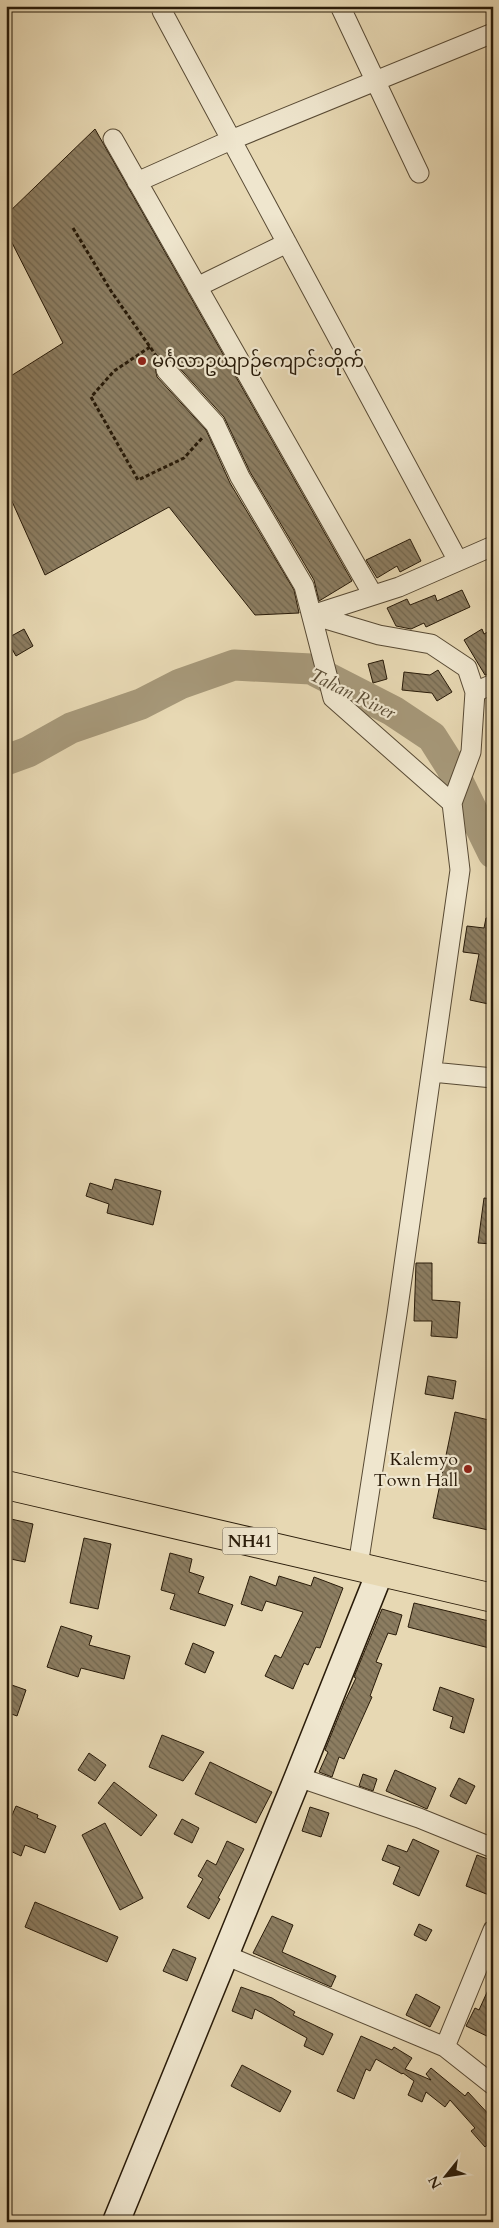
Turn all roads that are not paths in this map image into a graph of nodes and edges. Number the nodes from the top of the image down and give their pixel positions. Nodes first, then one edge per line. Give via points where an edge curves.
1 (340, 6) edge
2 (162, 11) dead end
3 (493, 33) edge
4 (375, 82) junction
5 (113, 139) dead end
6 (231, 140) junction
7 (419, 172) dead end
8 (137, 182) junction
9 (287, 243) junction
10 (197, 287) junction
11 (166, 370) road end
12 (493, 546) edge
13 (458, 561) junction
14 (373, 595) junction
15 (312, 615) junction
16 (493, 684) edge
17 (475, 692) junction
18 (452, 803) junction
19 (432, 1072) junction
20 (493, 1078) edge
21 (8, 1491) edge
22 (369, 1569) junction
23 (493, 1598) edge
24 (298, 1777) junction
25 (493, 1848) edge
26 (493, 1930) edge
27 (225, 1955) junction
28 (445, 2047) junction
29 (493, 2085) edge
30 (116, 2222) edge

1 - 4 street
2 - 6 street
3 - 4 street
4 - 6 street
4 - 7 street
5 - 8 street
6 - 8 street
6 - 9 street
8 - 10 street
9 - 10 street
9 - 13 street
10 - 14 street
11 - 15 street via 215,424 240,477 304,586
12 - 13 street
13 - 14 street
14 - 15 street
15 - 17 street via 379,635 431,644 466,668
15 - 18 street via 333,698
16 - 17 street
17 - 18 street via 471,752
18 - 19 street via 460,870
19 - 20 street
19 - 22 street
21 - 22 highway, NH41
22 - 23 highway, NH41
22 - 24 street
24 - 25 street via 419,1818
24 - 27 street
26 - 28 street
27 - 28 street
27 - 30 street
28 - 29 street

